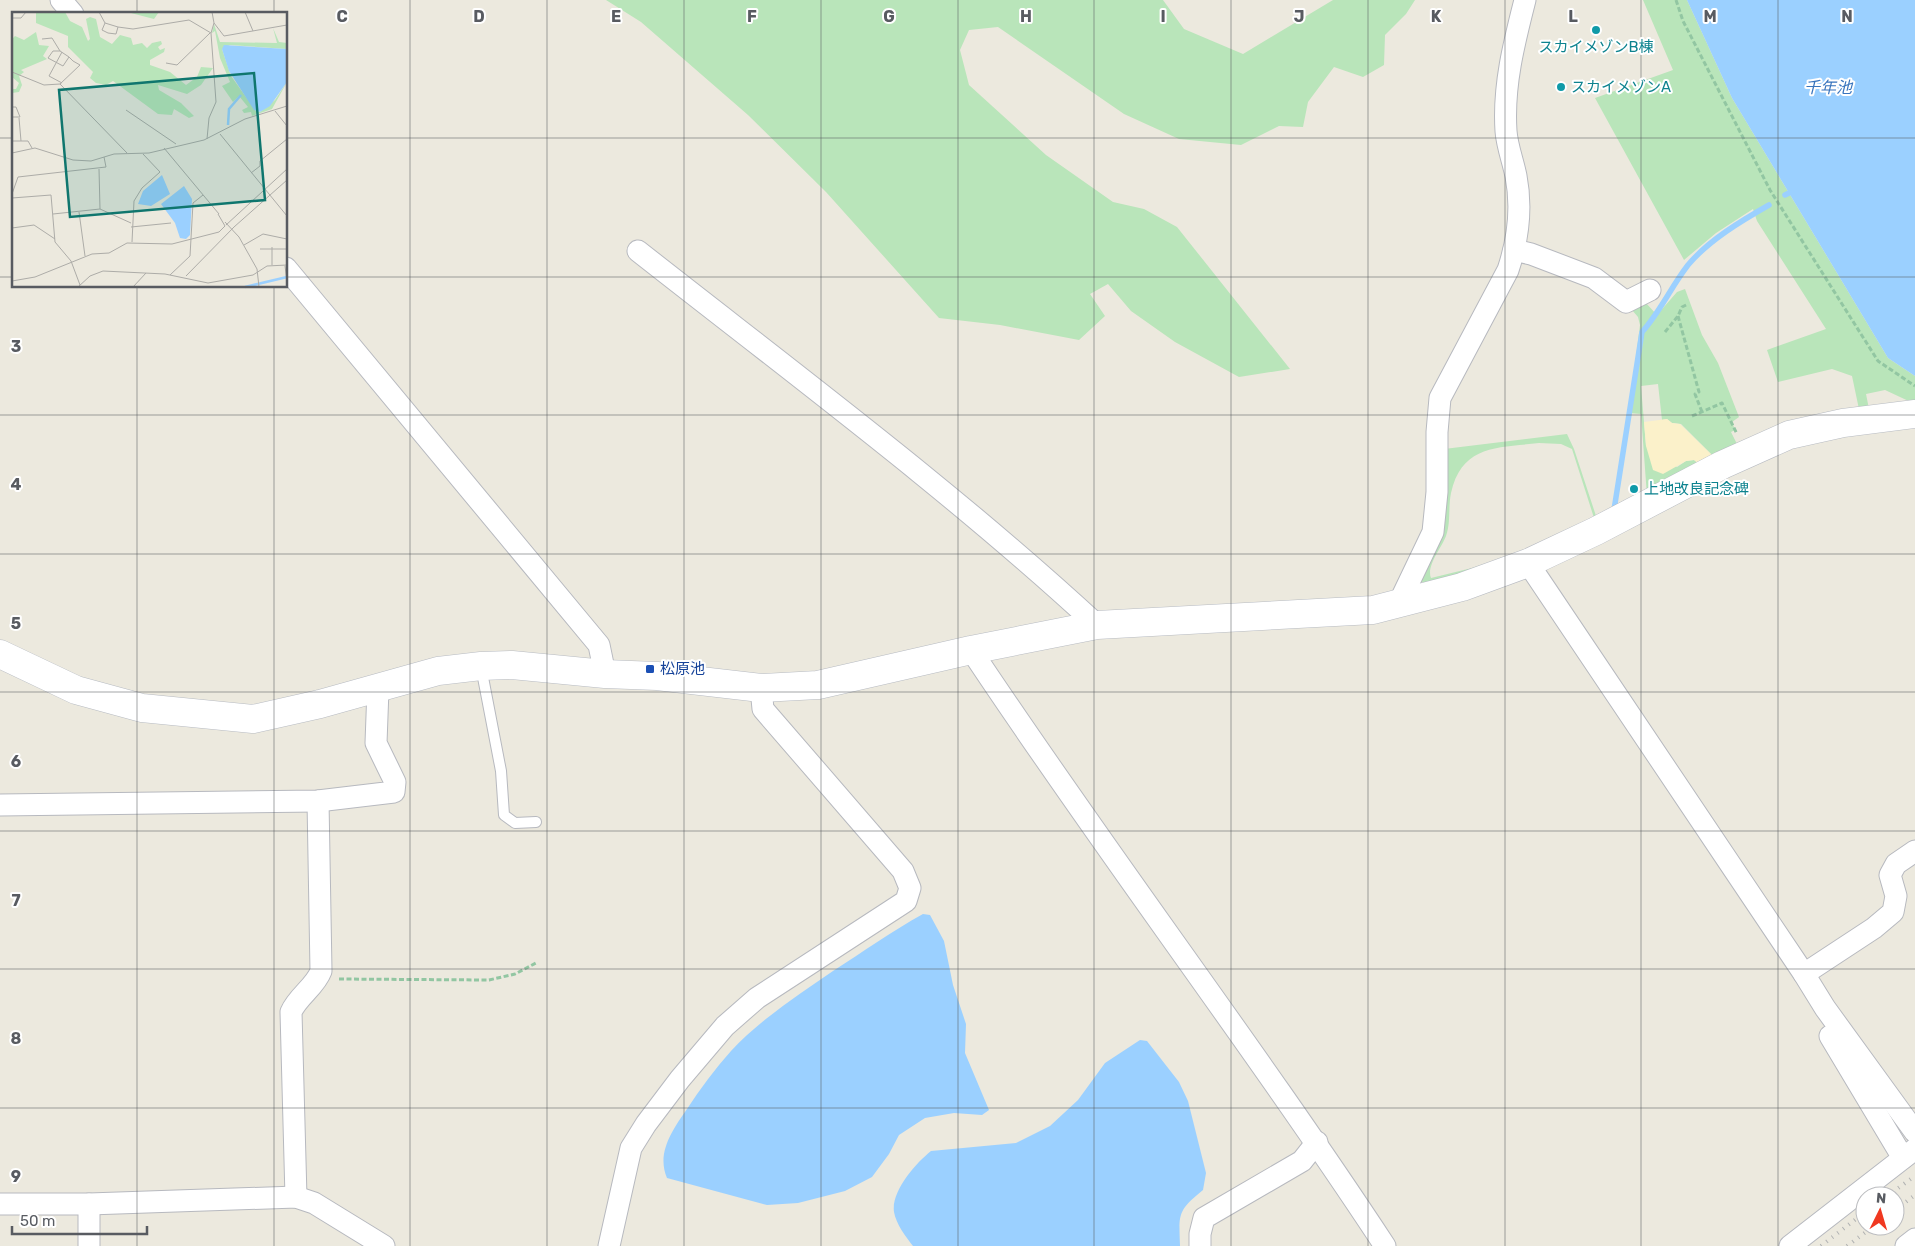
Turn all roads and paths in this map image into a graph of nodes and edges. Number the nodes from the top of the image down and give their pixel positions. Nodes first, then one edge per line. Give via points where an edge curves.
1 (62, 0) edge
2 (1525, 0) edge
3 (1676, 0) edge
4 (71, 12) edge
5 (1514, 250) junction
6 (638, 251) dead end
7 (288, 270) edge
8 (1650, 290) dead end
9 (1688, 304) dead end
10 (1678, 316) junction
11 (1665, 332) dead end
12 (1915, 386) edge
13 (1702, 412) junction
14 (1915, 414) edge
15 (1692, 416) dead end
16 (1746, 453) junction
17 (1528, 563) junction
18 (1399, 603) junction
19 (1097, 625) junction
20 (972, 650) junction
21 (0, 654) edge
22 (481, 666) junction
23 (605, 674) junction
24 (761, 688) junction
25 (378, 689) junction
26 (318, 801) junction
27 (0, 805) edge
28 (536, 822) dead end
29 (1915, 851) edge
30 (536, 963) dead end
31 (1804, 974) junction
32 (318, 979) junction
33 (1825, 1008) junction
34 (1915, 1132) edge
35 (1317, 1142) junction
36 (1909, 1154) edge
37 (296, 1197) junction
38 (0, 1204) edge
39 (89, 1204) junction
40 (1915, 1239) edge
41 (89, 1246) edge
42 (384, 1246) edge
43 (609, 1246) edge
44 (1200, 1246) edge
45 (1386, 1246) edge
46 (1790, 1246) edge
47 (1906, 1246) edge

1 - 4 street
2 - 5 street via 1507,76 1506,132 1518,198
3 - 12 path via 1683,21 1770,190 1878,361
5 - 8 street via 1594,278 1626,302
5 - 18 street via 1508,270 1440,398 1433,532
6 - 19 street via 1026,560
7 - 23 street via 599,645
9 - 10 path via 1682,307
10 - 11 path
10 - 13 path via 1700,392 1695,394
13 - 15 path
13 - 16 path via 1722,402
14 - 16 street via 1843,423 1789,435
16 - 17 street
17 - 18 street via 1462,587
17 - 31 street
18 - 19 street via 1373,610
19 - 20 street
20 - 24 street via 818,686
20 - 35 street via 1031,740
21 - 25 street via 76,690 142,708 253,719
22 - 23 street via 512,665
22 - 25 street via 438,671
22 - 28 lane via 501,770 504,815 515,823
23 - 24 street via 657,676
24 - 43 street via 763,708 903,871 910,888 906,901 757,998 725,1026 680,1078 632,1148
25 - 26 street via 376,743 395,782 394,792
26 - 27 street
26 - 32 street via 321,971
29 - 31 street via 1896,864 1890,875 1896,896 1893,912
30 - 32 path via 515,974 489,980
31 - 33 street
32 - 37 street via 294,1004 291,1012
33 - 34 street
33 - 36 street via 1816,1014
35 - 44 street via 1302,1161 1204,1218
35 - 45 street
36 - 46 street
37 - 39 street
37 - 42 street via 314,1203
38 - 39 street
39 - 41 street
40 - 47 street

